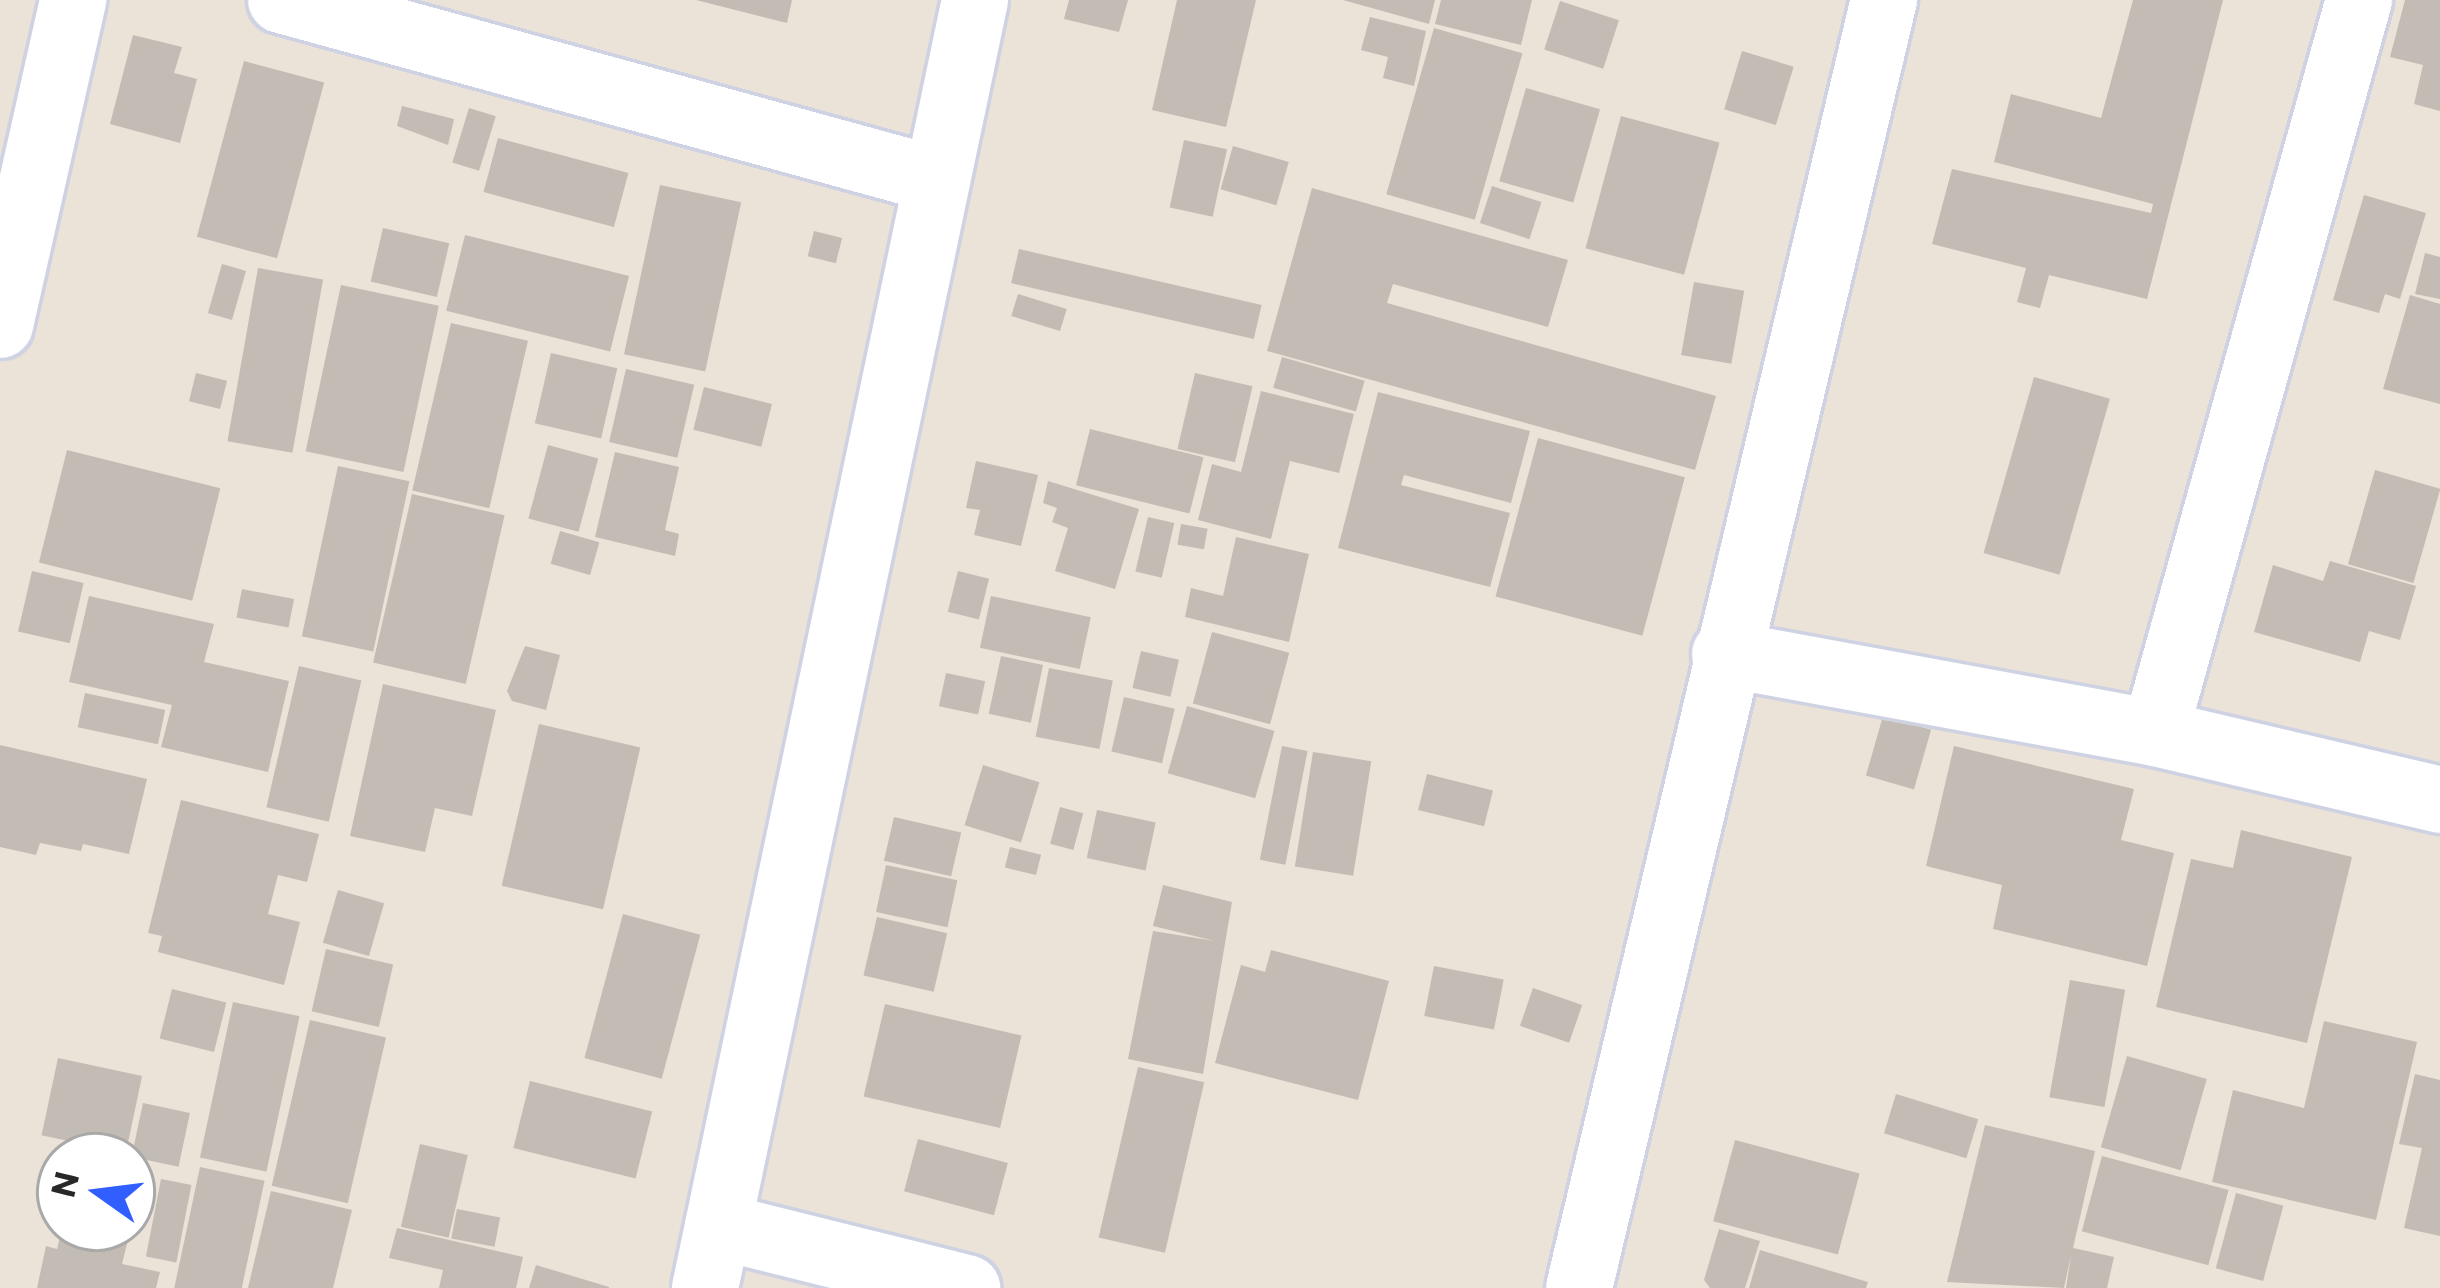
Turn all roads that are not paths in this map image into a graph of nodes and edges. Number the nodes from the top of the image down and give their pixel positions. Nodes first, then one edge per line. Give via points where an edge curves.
1 (73, 0) edge
2 (281, 0) edge
3 (975, 0) edge
4 (1884, 0) edge
5 (2359, 0) edge
6 (937, 180) junction
7 (10, 230) edge
8 (0, 325) edge
9 (1725, 654) junction
10 (2155, 733) junction
11 (2440, 800) edge
12 (712, 1257) edge
13 (968, 1288) edge
14 (1580, 1288) edge

1 - 7 street
2 - 6 street
3 - 6 street
4 - 9 street
5 - 10 street
6 - 12 street
7 - 8 street
9 - 10 street
9 - 14 street
10 - 11 street
12 - 13 street

